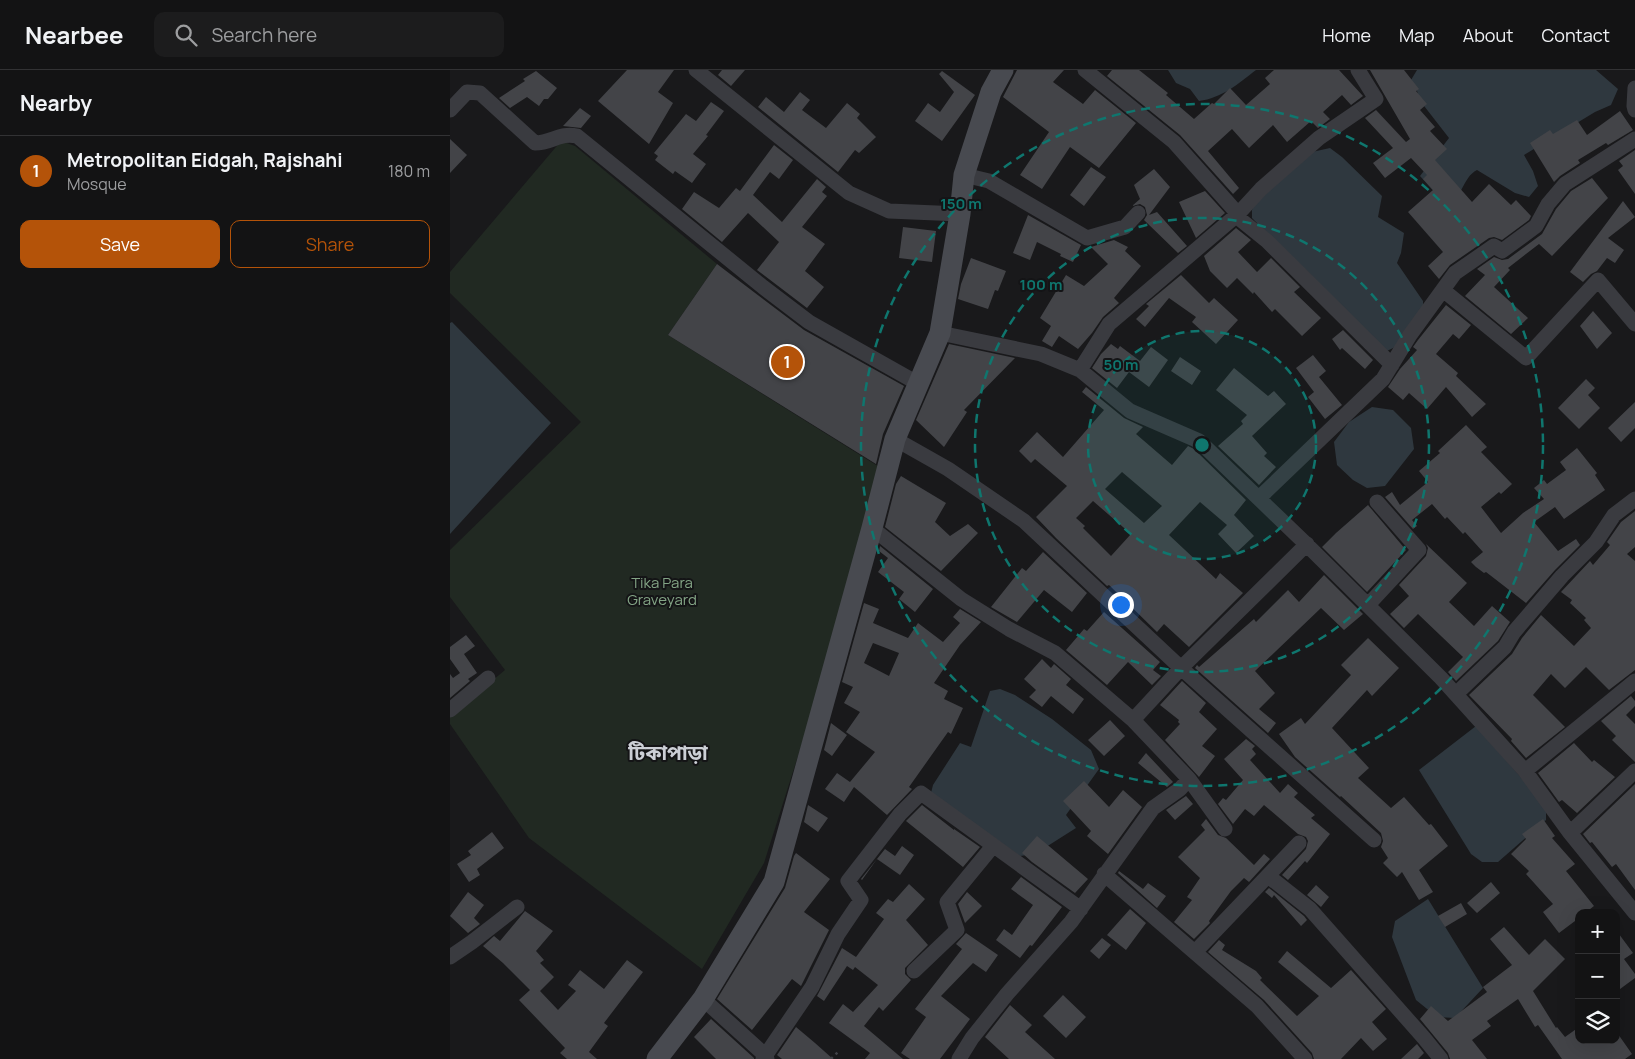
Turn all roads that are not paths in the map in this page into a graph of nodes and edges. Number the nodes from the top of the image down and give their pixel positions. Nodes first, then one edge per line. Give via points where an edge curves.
1 (696, 70) edge
2 (1085, 70) edge
3 (1358, 70) edge
4 (997, 72) edge
5 (1635, 88) edge
6 (450, 110) edge
7 (1635, 110) edge
8 (1635, 139) edge
9 (964, 175) junction
10 (1138, 213) dead end
11 (960, 214) junction
12 (1238, 214) junction
13 (1443, 290) junction
14 (1635, 324) edge
15 (940, 333) junction
16 (1392, 365) junction
17 (1080, 370) junction
18 (919, 384) junction
19 (895, 439) junction
20 (1259, 498) junction
21 (1635, 500) edge
22 (1377, 502) dead end
23 (872, 528) junction
24 (1306, 544) junction
25 (1368, 605) junction
26 (1181, 668) junction
27 (488, 678) dead end
28 (1635, 681) edge
29 (1456, 694) junction
30 (450, 710) edge
31 (1133, 720) junction
32 (1525, 771) junction
33 (1635, 771) edge
34 (1188, 779) junction
35 (1225, 829) dead end
36 (1570, 833) junction
37 (1374, 840) dead end
38 (1300, 843) dead end
39 (993, 846) junction
40 (1104, 874) junction
41 (1268, 876) junction
42 (517, 907) dead end
43 (1081, 909) junction
44 (1635, 913) edge
45 (1195, 952) junction
46 (450, 957) edge
47 (914, 971) dead end
48 (702, 999) junction
49 (765, 1058) edge
50 (657, 1059) edge
51 (959, 1059) edge
52 (1305, 1059) edge
53 (1441, 1059) edge

1 - 11 street via 849,193 889,211
2 - 12 street via 1174,142
3 - 12 street via 1376,99 1319,138
4 - 9 main road
5 - 7 street
6 - 18 street via 468,92 480,93 535,143 544,143 566,134 577,136 809,322
8 - 13 street via 1565,184 1548,204 1536,226 1502,251 1494,246 1455,273
9 - 10 street via 989,181 1087,238 1125,227
9 - 11 main road
11 - 15 main road
12 - 16 street
12 - 17 street via 1109,324
13 - 14 street via 1526,358 1598,280
13 - 16 street
15 - 17 street via 1041,354
15 - 18 main road
16 - 20 street via 1383,379
17 - 20 street via 1130,411 1199,441
18 - 19 main road
19 - 23 main road
19 - 26 street via 1024,521
20 - 24 street
21 - 29 street via 1614,515 1596,542 1562,576 1514,632 1505,648
22 - 25 street via 1419,550
23 - 31 street via 961,599 1056,653
23 - 48 main road via 774,882
24 - 25 street
24 - 26 street
25 - 29 street
26 - 31 street
26 - 37 street
27 - 30 street
28 - 32 street
29 - 32 street
31 - 34 street
32 - 36 street
33 - 36 street
34 - 35 street
34 - 40 street via 1180,789 1153,808
36 - 44 street
38 - 41 street
39 - 43 street
39 - 47 street via 947,902 957,930
39 - 49 street via 921,793 900,814 848,881 861,900 838,934 812,987
40 - 43 street
40 - 45 street
41 - 45 street
41 - 53 street via 1310,909
42 - 46 street
43 - 51 street via 1007,994
45 - 52 street via 1257,1006
48 - 49 street
48 - 50 main road

